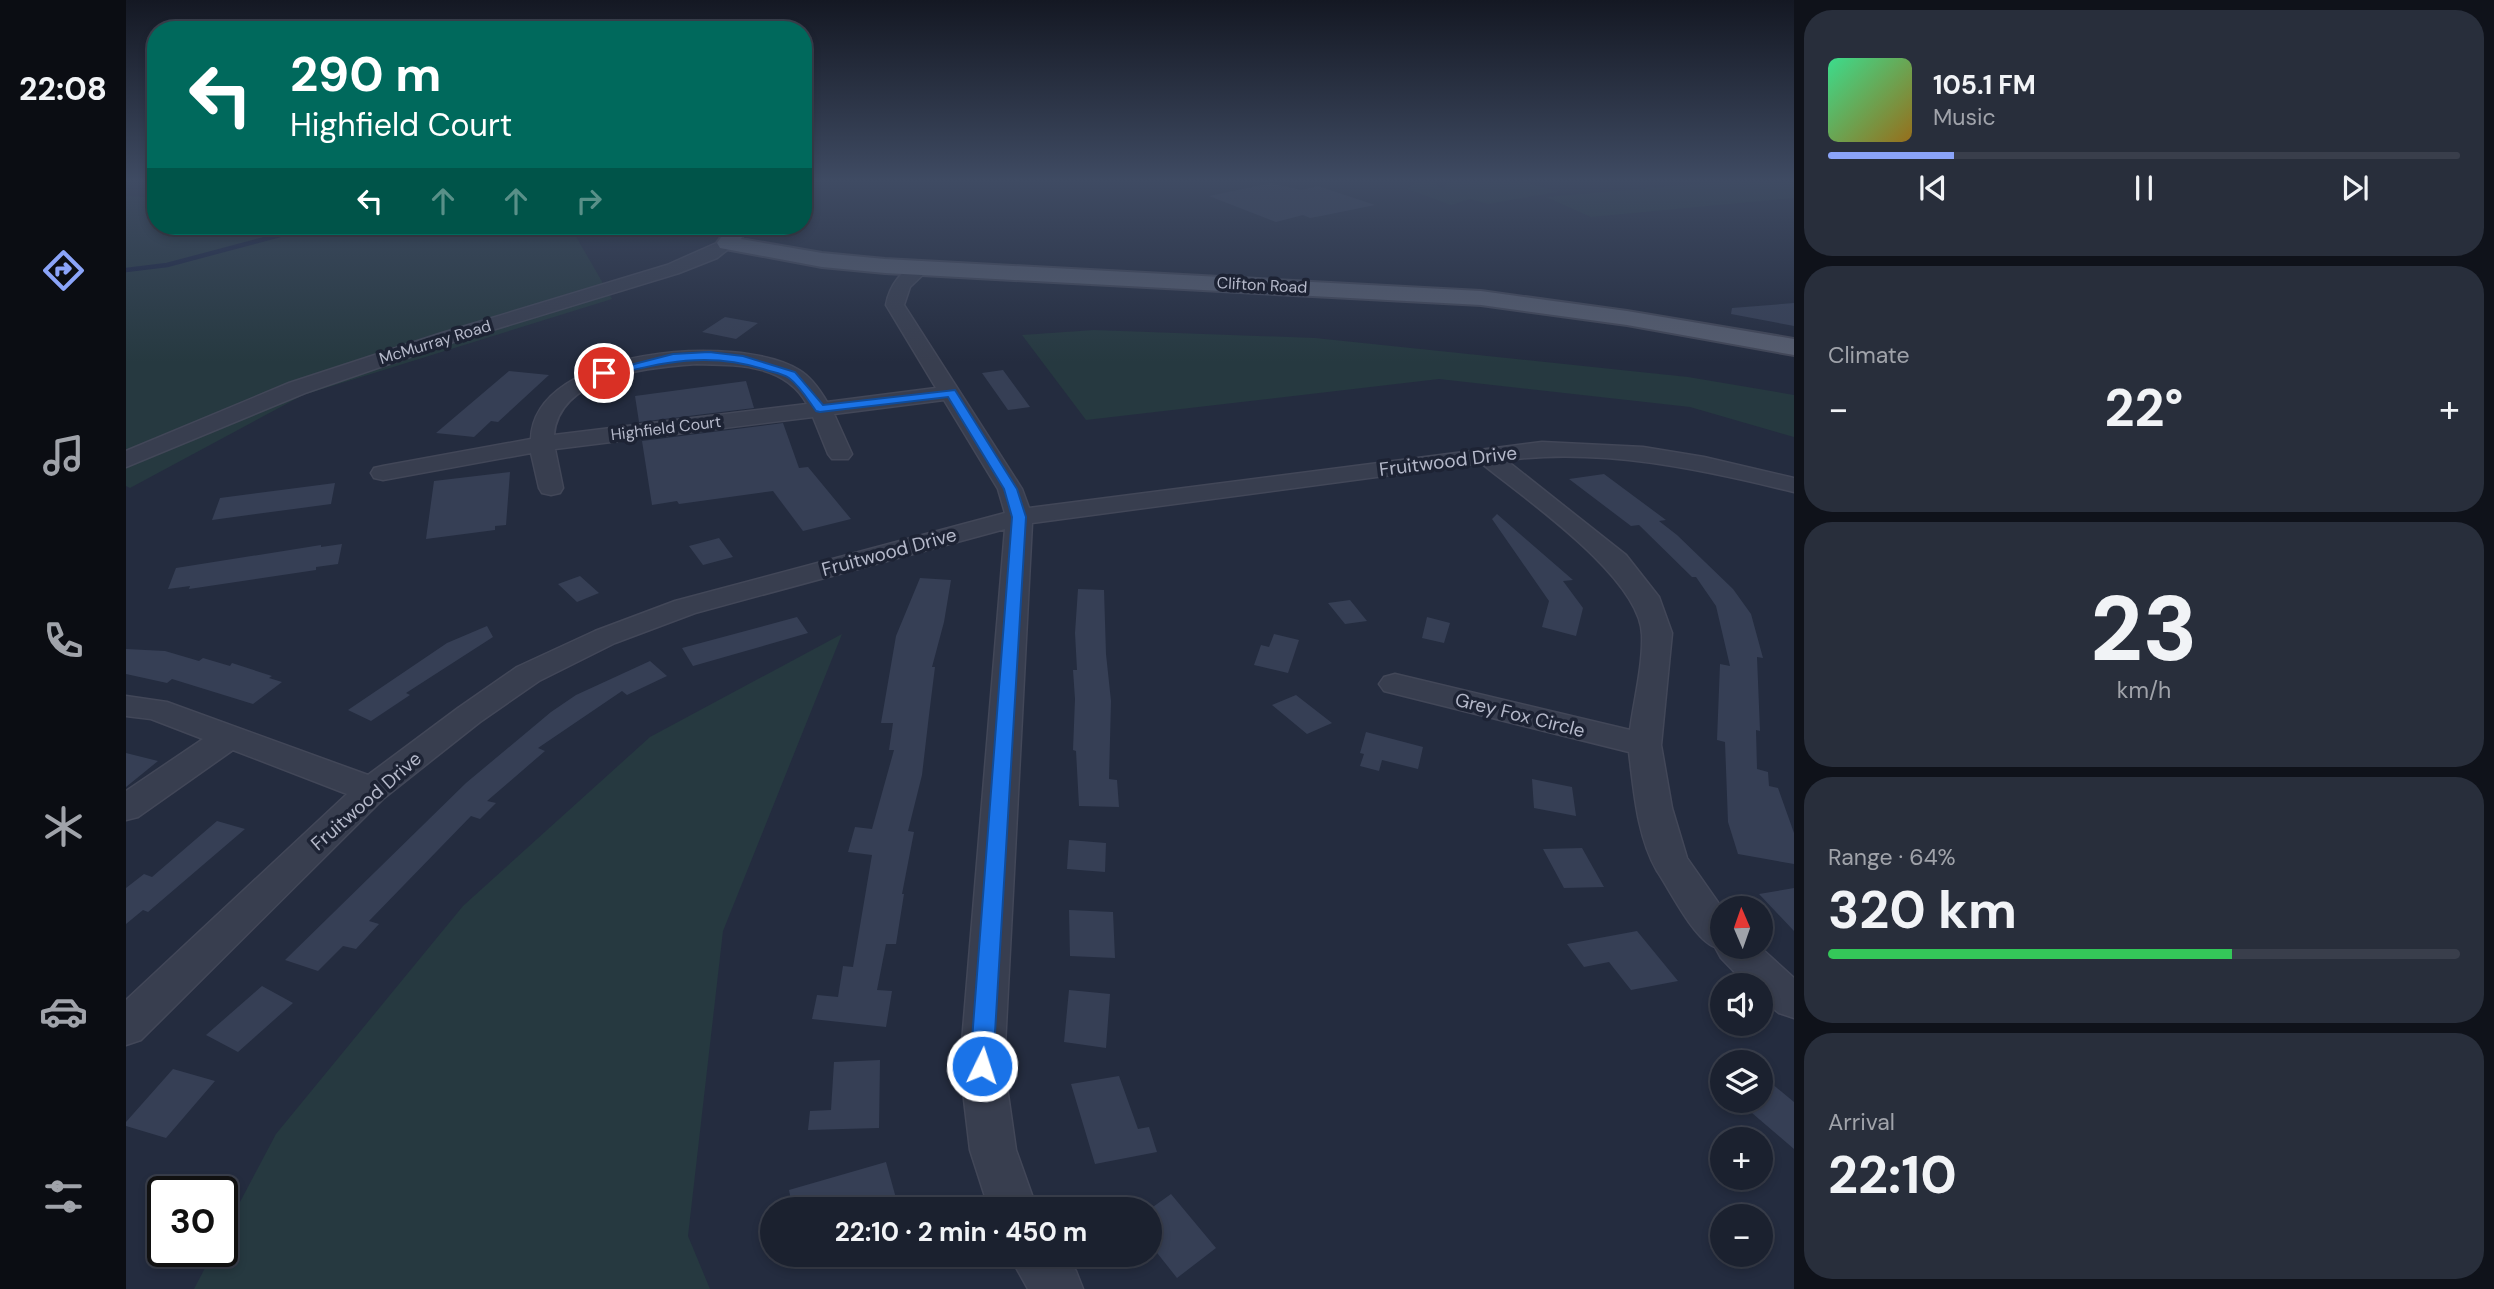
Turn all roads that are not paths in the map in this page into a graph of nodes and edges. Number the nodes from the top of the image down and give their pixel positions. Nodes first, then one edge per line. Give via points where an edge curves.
1 (725, 242) edge
2 (758, 242) edge
3 (921, 268) junction
4 (1794, 347) edge
5 (951, 393) junction
6 (820, 409) junction
7 (541, 444) junction
8 (841, 454) dead end
9 (1486, 455) junction
10 (126, 460) edge
11 (383, 473) dead end
12 (1794, 485) edge
13 (551, 488) dead end
14 (1019, 517) junction
15 (1395, 684) dead end
16 (126, 706) edge
17 (229, 737) junction
18 (1645, 745) junction
19 (372, 790) junction
20 (126, 808) edge
21 (1710, 921) edge
22 (1747, 959) edge
23 (1794, 1001) edge
24 (126, 1027) edge
25 (1009, 1197) edge
26 (1042, 1267) edge
27 (1058, 1289) edge

1 - 10 street, McMurray Road via 711,254 662,272 321,379
2 - 3 main road, Clifton Road via 822,260
3 - 4 main road, Clifton Road via 1470,297
3 - 5 street via 903,281 895,305
5 - 6 street, Highfield Court
5 - 14 street via 1010,489
6 - 7 street, Highfield Court
6 - 7 street via 791,374 772,366 709,356 673,357 604,373 558,399 547,415
6 - 8 street
7 - 11 street, Highfield Court
7 - 13 street
9 - 12 street, Fruitwood Drive via 1605,450 1732,468
9 - 14 street, Fruitwood Drive
9 - 18 street via 1616,561 1645,597 1657,633
14 - 19 street, Fruitwood Drive via 685,607 605,637 528,674
14 - 25 street via 982,1066 993,1150
15 - 18 street, Grey Fox Circle
16 - 17 street via 156,709
17 - 19 street
17 - 20 street
18 - 21 street via 1654,808 1670,861
19 - 24 street, Fruitwood Drive
22 - 23 street
26 - 27 street

